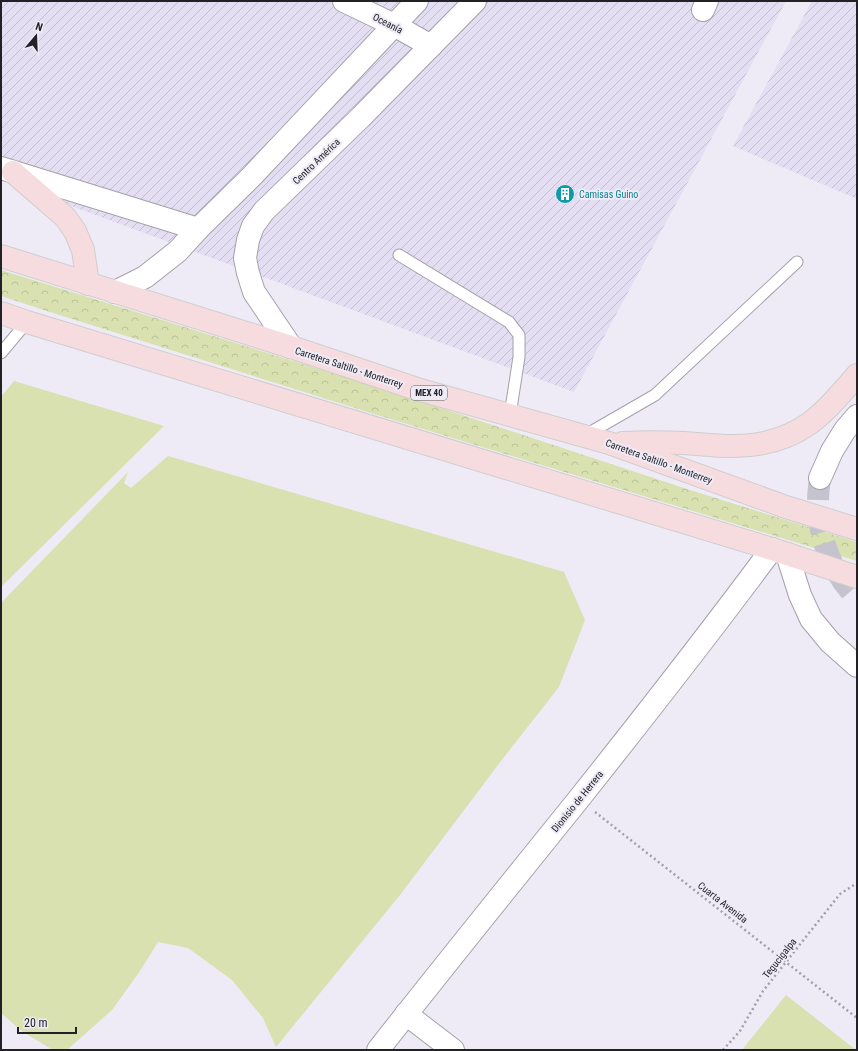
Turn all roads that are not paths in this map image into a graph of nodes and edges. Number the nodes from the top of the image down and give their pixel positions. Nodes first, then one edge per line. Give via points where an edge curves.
1 (344, 1) edge
2 (418, 1) edge
3 (475, 1) edge
4 (394, 25) junction
5 (431, 46) junction
6 (7, 170) edge
7 (198, 229) junction
8 (399, 255) dead end
9 (1, 256) edge
10 (797, 262) dead end
11 (88, 284) junction
12 (115, 292) junction
13 (1, 313) edge
14 (28, 322) junction
15 (291, 347) junction
16 (1, 353) edge
17 (857, 375) edge
18 (510, 415) junction
19 (857, 416) edge
20 (584, 436) junction
21 (609, 443) junction
22 (820, 478) tunnel mouth
23 (857, 529) edge
24 (780, 552) junction
25 (857, 577) edge
26 (857, 666) edge
27 (406, 1014) junction
28 (378, 1050) edge
29 (453, 1050) edge

1 - 4 street, Oceanía
2 - 4 street
3 - 5 street, Centro América
4 - 5 street, Oceanía
4 - 7 street via 252,176
5 - 15 street, Centro América via 264,211 253,226 245,258 248,273 254,292
6 - 7 street
6 - 11 main road via 65,217 75,231 83,250
7 - 12 street via 178,251 145,277
8 - 18 lane via 509,322 519,335 519,357
9 - 11 main road, Carretera Saltillo - Monterrey / MEX 40
10 - 20 lane via 655,395
11 - 12 main road, Carretera Saltillo - Monterrey / MEX 40
12 - 15 main road, Carretera Saltillo - Monterrey / MEX 40
13 - 14 main road
14 - 16 lane
14 - 24 main road
15 - 18 main road, Carretera Saltillo - Monterrey / MEX 40 via 417,389
17 - 21 main road via 810,423 793,434 771,441 732,446 673,442
18 - 20 main road, Carretera Saltillo - Monterrey / MEX 40
19 - 22 street via 832,451
20 - 21 main road, Carretera Saltillo - Monterrey / MEX 40
21 - 23 main road, Carretera Saltillo - Monterrey / MEX 40 via 786,507
24 - 25 main road
24 - 26 street via 811,619 830,642
24 - 27 street, Dionisio de Herrera via 719,619
27 - 28 street, Dionisio de Herrera
27 - 29 street

